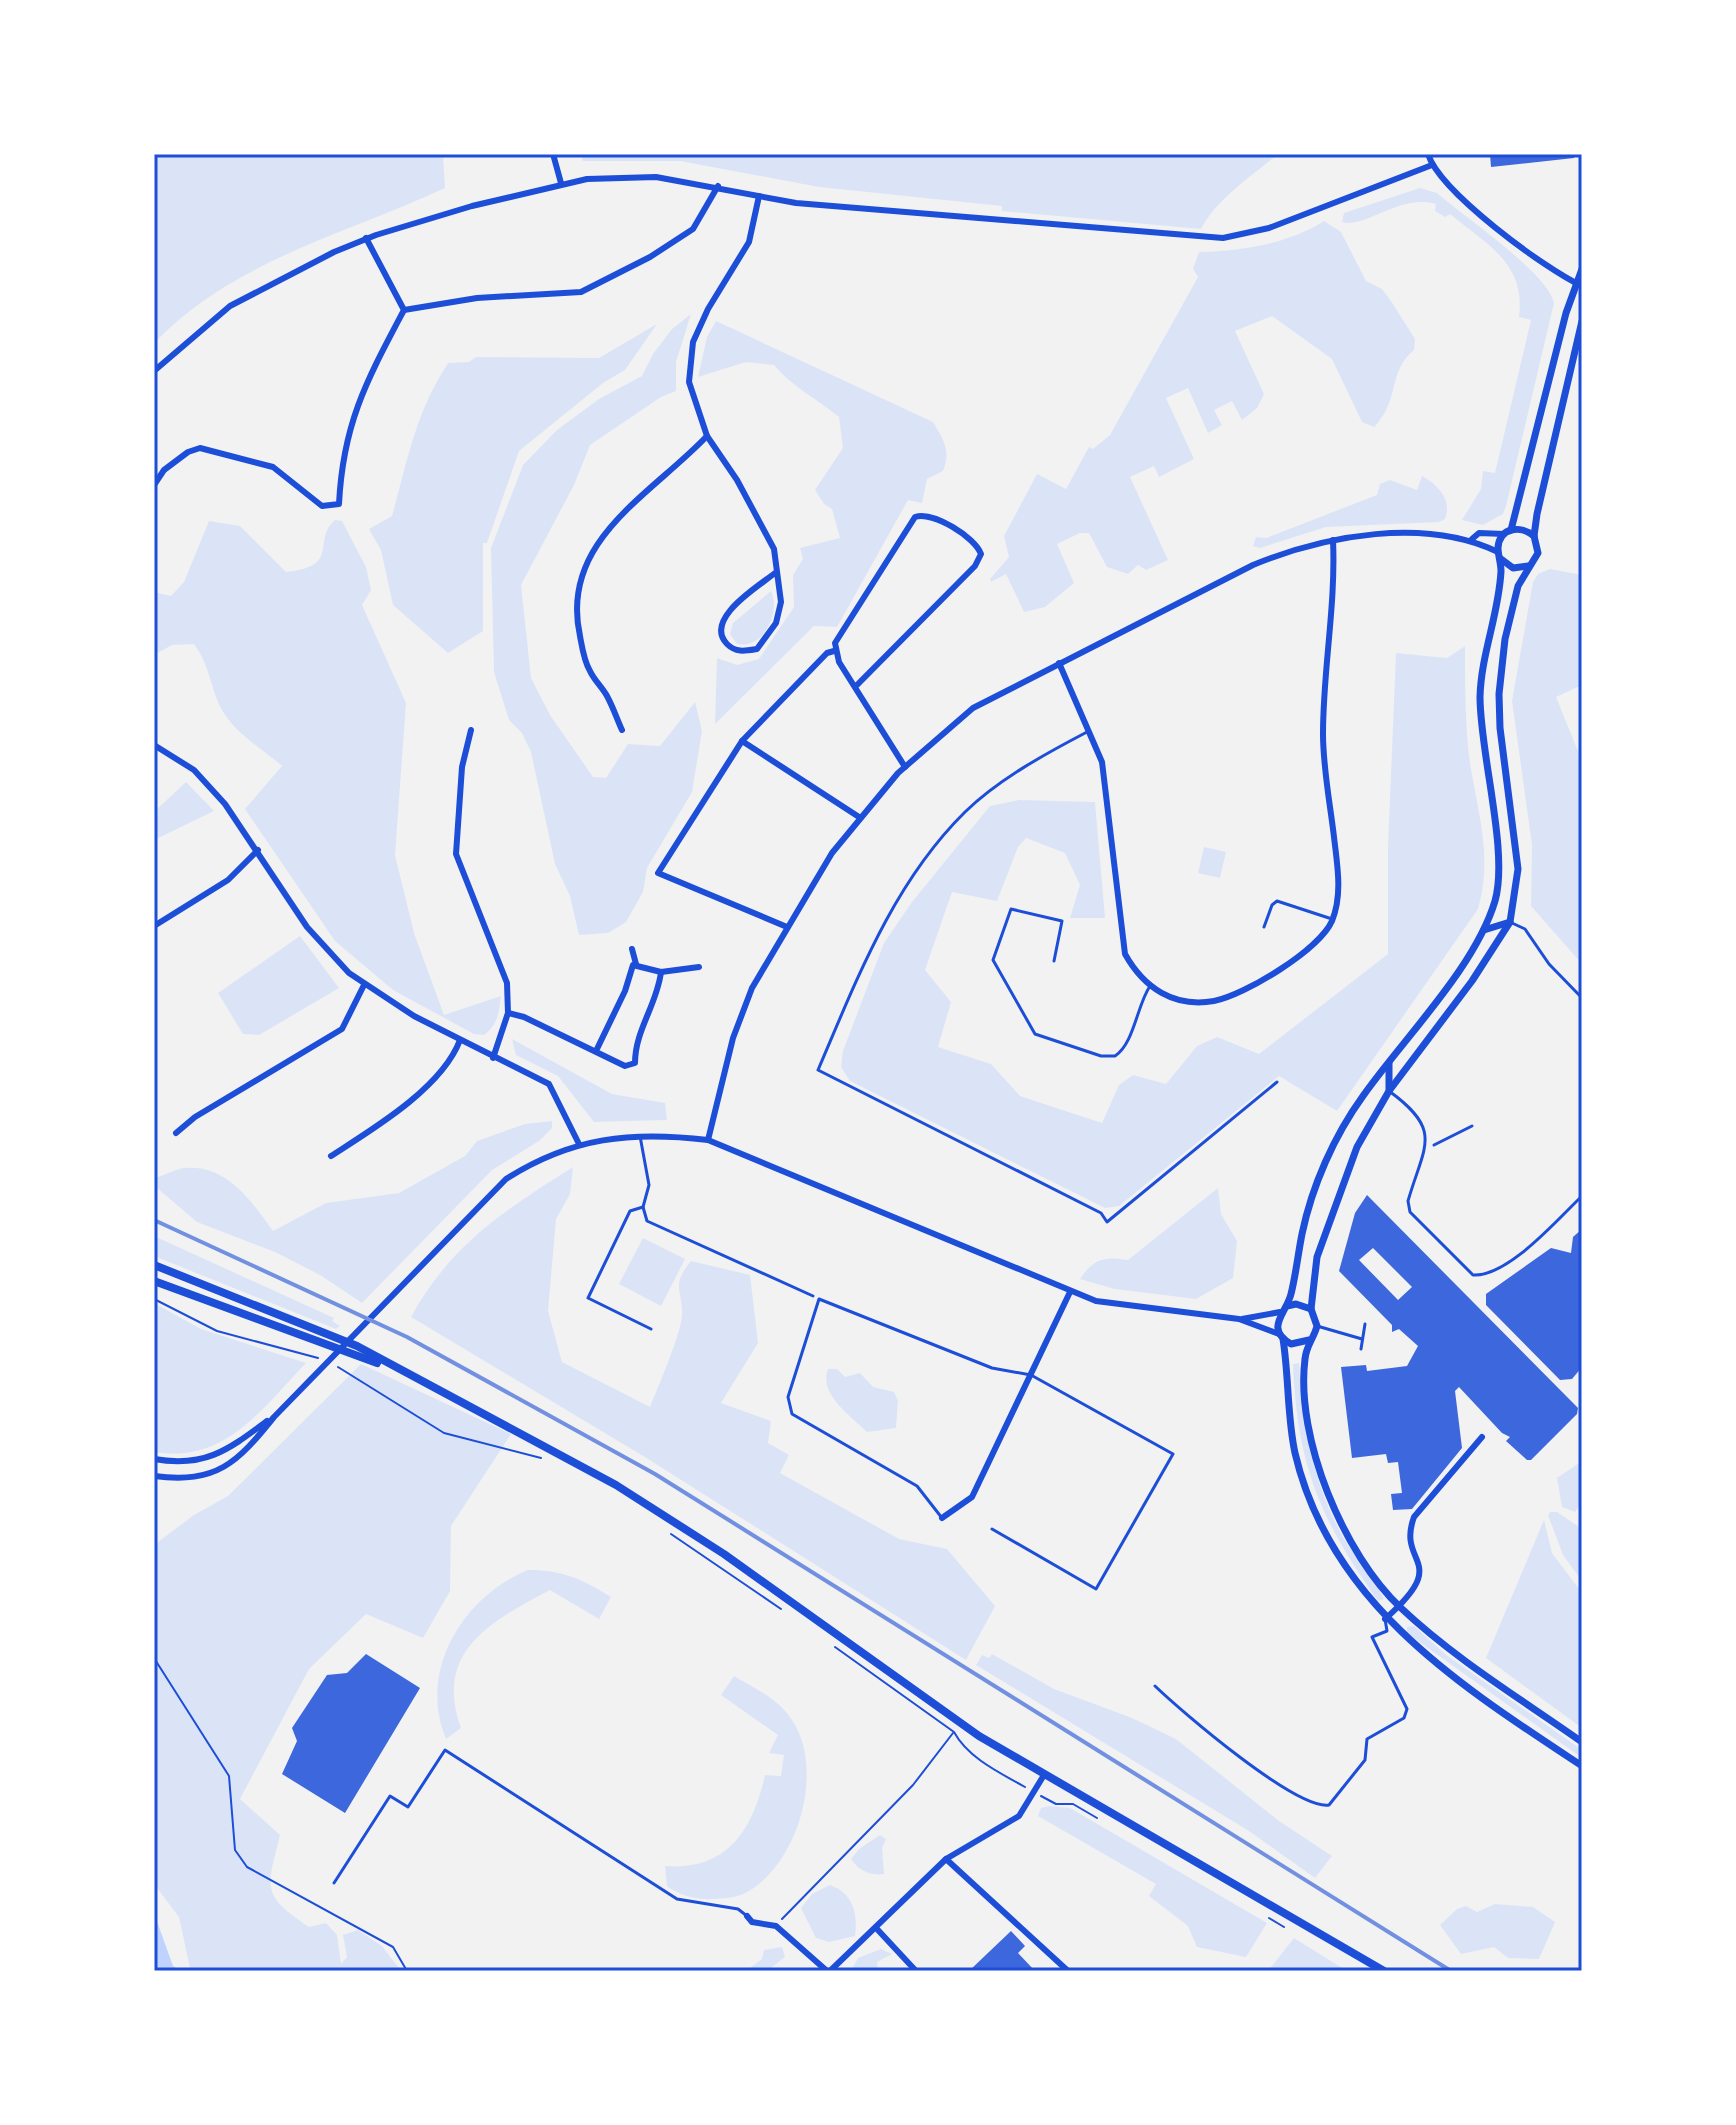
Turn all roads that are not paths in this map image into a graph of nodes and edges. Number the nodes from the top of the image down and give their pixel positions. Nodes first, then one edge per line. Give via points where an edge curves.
1 (553, 154) edge
2 (1428, 154) edge
3 (1432, 165) junction
4 (561, 183) junction
5 (718, 186) junction
6 (759, 196) junction
7 (366, 238) junction
8 (1582, 269) edge
9 (1579, 285) edge
10 (404, 310) junction
11 (1582, 321) edge
12 (154, 371) edge
13 (707, 436) junction
14 (154, 485) edge
15 (1507, 532) junction
16 (1534, 536) junction
17 (1472, 539) junction
18 (1333, 540) junction
19 (1500, 556) junction
20 (1528, 566) junction
21 (775, 573) junction
22 (834, 651) junction
23 (1059, 663) junction
24 (855, 687) junction
25 (471, 730) dead end
26 (622, 730) dead end
27 (1090, 731) junction
28 (742, 741) junction
29 (154, 745) edge
30 (905, 767) junction
31 (859, 817) junction
32 (258, 850) junction
33 (1332, 919) junction
34 (1510, 922) junction
35 (154, 926) edge
36 (787, 927) junction
37 (1264, 927) dead end
38 (1484, 930) junction
39 (632, 949) dead end
40 (1054, 961) dead end
41 (636, 964) junction
42 (699, 967) dead end
43 (661, 972) junction
44 (364, 985) junction
45 (1150, 986) junction
46 (1582, 998) edge
47 (508, 1013) junction
48 (460, 1040) junction
49 (596, 1051) junction
50 (493, 1058) junction
51 (1389, 1063) junction
52 (1277, 1082) dead end
53 (1389, 1091) junction
54 (1472, 1126) dead end
55 (176, 1133) dead end
56 (640, 1136) junction
57 (708, 1140) junction
58 (579, 1144) junction
59 (1434, 1145) dead end
60 (331, 1156) dead end
61 (1582, 1196) edge
62 (643, 1207) junction
63 (154, 1265) edge
64 (154, 1281) edge
65 (1070, 1292) junction
66 (813, 1296) dead end
67 (1287, 1306) junction
68 (1311, 1309) junction
69 (1280, 1312) junction
70 (1239, 1319) junction
71 (1365, 1324) dead end
72 (1317, 1326) junction
73 (651, 1329) dead end
74 (1281, 1336) junction
75 (1362, 1339) junction
76 (1309, 1340) junction
77 (1361, 1349) dead end
78 (401, 1371) junction
79 (1031, 1375) junction
80 (274, 1417) junction
81 (1482, 1437) dead end
82 (154, 1459) edge
83 (154, 1476) edge
84 (942, 1518) joint
85 (992, 1529) dead end
86 (1399, 1607) junction
87 (1385, 1619) junction
88 (1155, 1686) dead end
89 (1582, 1742) edge
90 (1582, 1766) edge
91 (1044, 1775) junction
92 (946, 1859) junction
93 (334, 1883) dead end
94 (747, 1916) joint
95 (877, 1929) junction
96 (829, 1971) edge
97 (916, 1971) edge
98 (1068, 1971) edge
99 (1384, 1971) edge

1 - 4 street
2 - 3 street
3 - 6 street via 1269,228 1223,238
3 - 9 street via 1548,270
4 - 5 street via 615,176
4 - 7 street
5 - 6 street
5 - 10 street via 693,229 581,292 477,298
6 - 13 street via 749,242 693,342 689,382
7 - 10 street
7 - 12 street via 230,306
8 - 9 street
9 - 15 street
10 - 14 street via 351,418 341,457 339,504 322,506 273,467 200,448 164,470
11 - 16 street
13 - 21 street via 769,538
13 - 26 street via 621,513 596,544 577,586 576,618 589,670
15 - 16 street via 1522,529
15 - 17 street via 1479,533
15 - 19 street
16 - 20 street via 1538,553
17 - 18 street via 1388,534
17 - 19 street
18 - 23 street via 1253,565
18 - 33 street via 1323,735 1338,872
19 - 20 street via 1513,568
19 - 38 street via 1481,675 1482,740 1499,867 1496,897
20 - 34 street via 1519,581 1505,639 1499,694 1518,869
21 - 21 street via 728,611 722,630 731,648 757,649 769,637 781,602
22 - 24 street
22 - 24 street via 915,517 930,516 978,546 981,554 975,566
22 - 28 street
23 - 27 street
23 - 30 street via 973,708
24 - 30 street
25 - 47 street via 462,767 457,857 507,983
27 - 45 street via 1108,791 1125,954
27 - 52 lane via 1024,768 964,813 895,900 818,1070 1101,1213 1107,1222
28 - 31 street
28 - 36 street via 658,873
29 - 32 street via 194,770
30 - 31 street
31 - 36 street
32 - 35 street via 228,880
32 - 44 street via 310,931
33 - 37 lane via 1277,901
33 - 45 street via 1313,947 1224,999 1192,1003
34 - 38 street
34 - 46 lane via 1525,929
34 - 53 street
36 - 57 street via 752,988 733,1038
38 - 51 street
39 - 41 street
40 - 45 lane via 1062,921 1011,909 993,960 1035,1034 1101,1056 1115,1056 1124,1048
41 - 43 street
41 - 49 street
42 - 43 street
43 - 49 street via 653,1009 635,1042 635,1063 625,1066
44 - 48 street
44 - 55 street via 342,1029
47 - 49 street
47 - 50 street
48 - 50 street
48 - 60 street via 443,1068 407,1102
50 - 58 street via 549,1084
51 - 53 street
51 - 67 street via 1350,1116 1323,1169 1302,1232
53 - 61 lane via 1418,1115 1427,1138 1408,1201 1410,1212 1473,1275 1496,1271
53 - 68 street via 1357,1147 1330,1214 1317,1257
54 - 59 lane
56 - 57 street
56 - 58 street
56 - 62 lane via 649,1185
57 - 65 street
58 - 80 street via 546,1155 506,1179
62 - 66 lane via 647,1221 673,1236
62 - 73 lane via 630,1211 588,1298
63 - 78 main road via 309,1325
64 - 78 main road
65 - 70 street via 1118,1306
65 - 79 street
67 - 68 street
67 - 69 street
68 - 72 street
69 - 70 street
69 - 74 street via 1276,1322
70 - 74 street
71 - 75 lane
72 - 75 lane
72 - 76 street
74 - 76 street via 1301,1344
74 - 87 street via 1304,1486 1344,1567
75 - 77 lane
76 - 86 street via 1306,1401 1322,1477 1352,1542
78 - 91 main road via 558,1452 677,1523 933,1706
79 - 84 street via 972,1497
79 - 84 lane via 992,1368 819,1299 788,1397 792,1414 917,1486
79 - 85 lane via 1173,1454 1096,1589
80 - 82 street via 207,1458 176,1463
80 - 83 street via 242,1457 227,1467 175,1479
81 - 86 street via 1414,1517 1411,1541 1422,1571
86 - 87 street
86 - 89 street
87 - 88 lane via 1387,1631 1372,1637 1407,1709 1404,1718 1367,1739 1365,1760 1329,1805 1311,1803 1252,1765
87 - 90 street via 1442,1669
91 - 92 street via 1019,1816
91 - 99 main road
92 - 95 street
92 - 98 street
93 - 94 lane via 390,1796 408,1807 445,1750 677,1899 738,1909
94 - 96 street via 752,1922 776,1926
95 - 96 street
95 - 97 street

